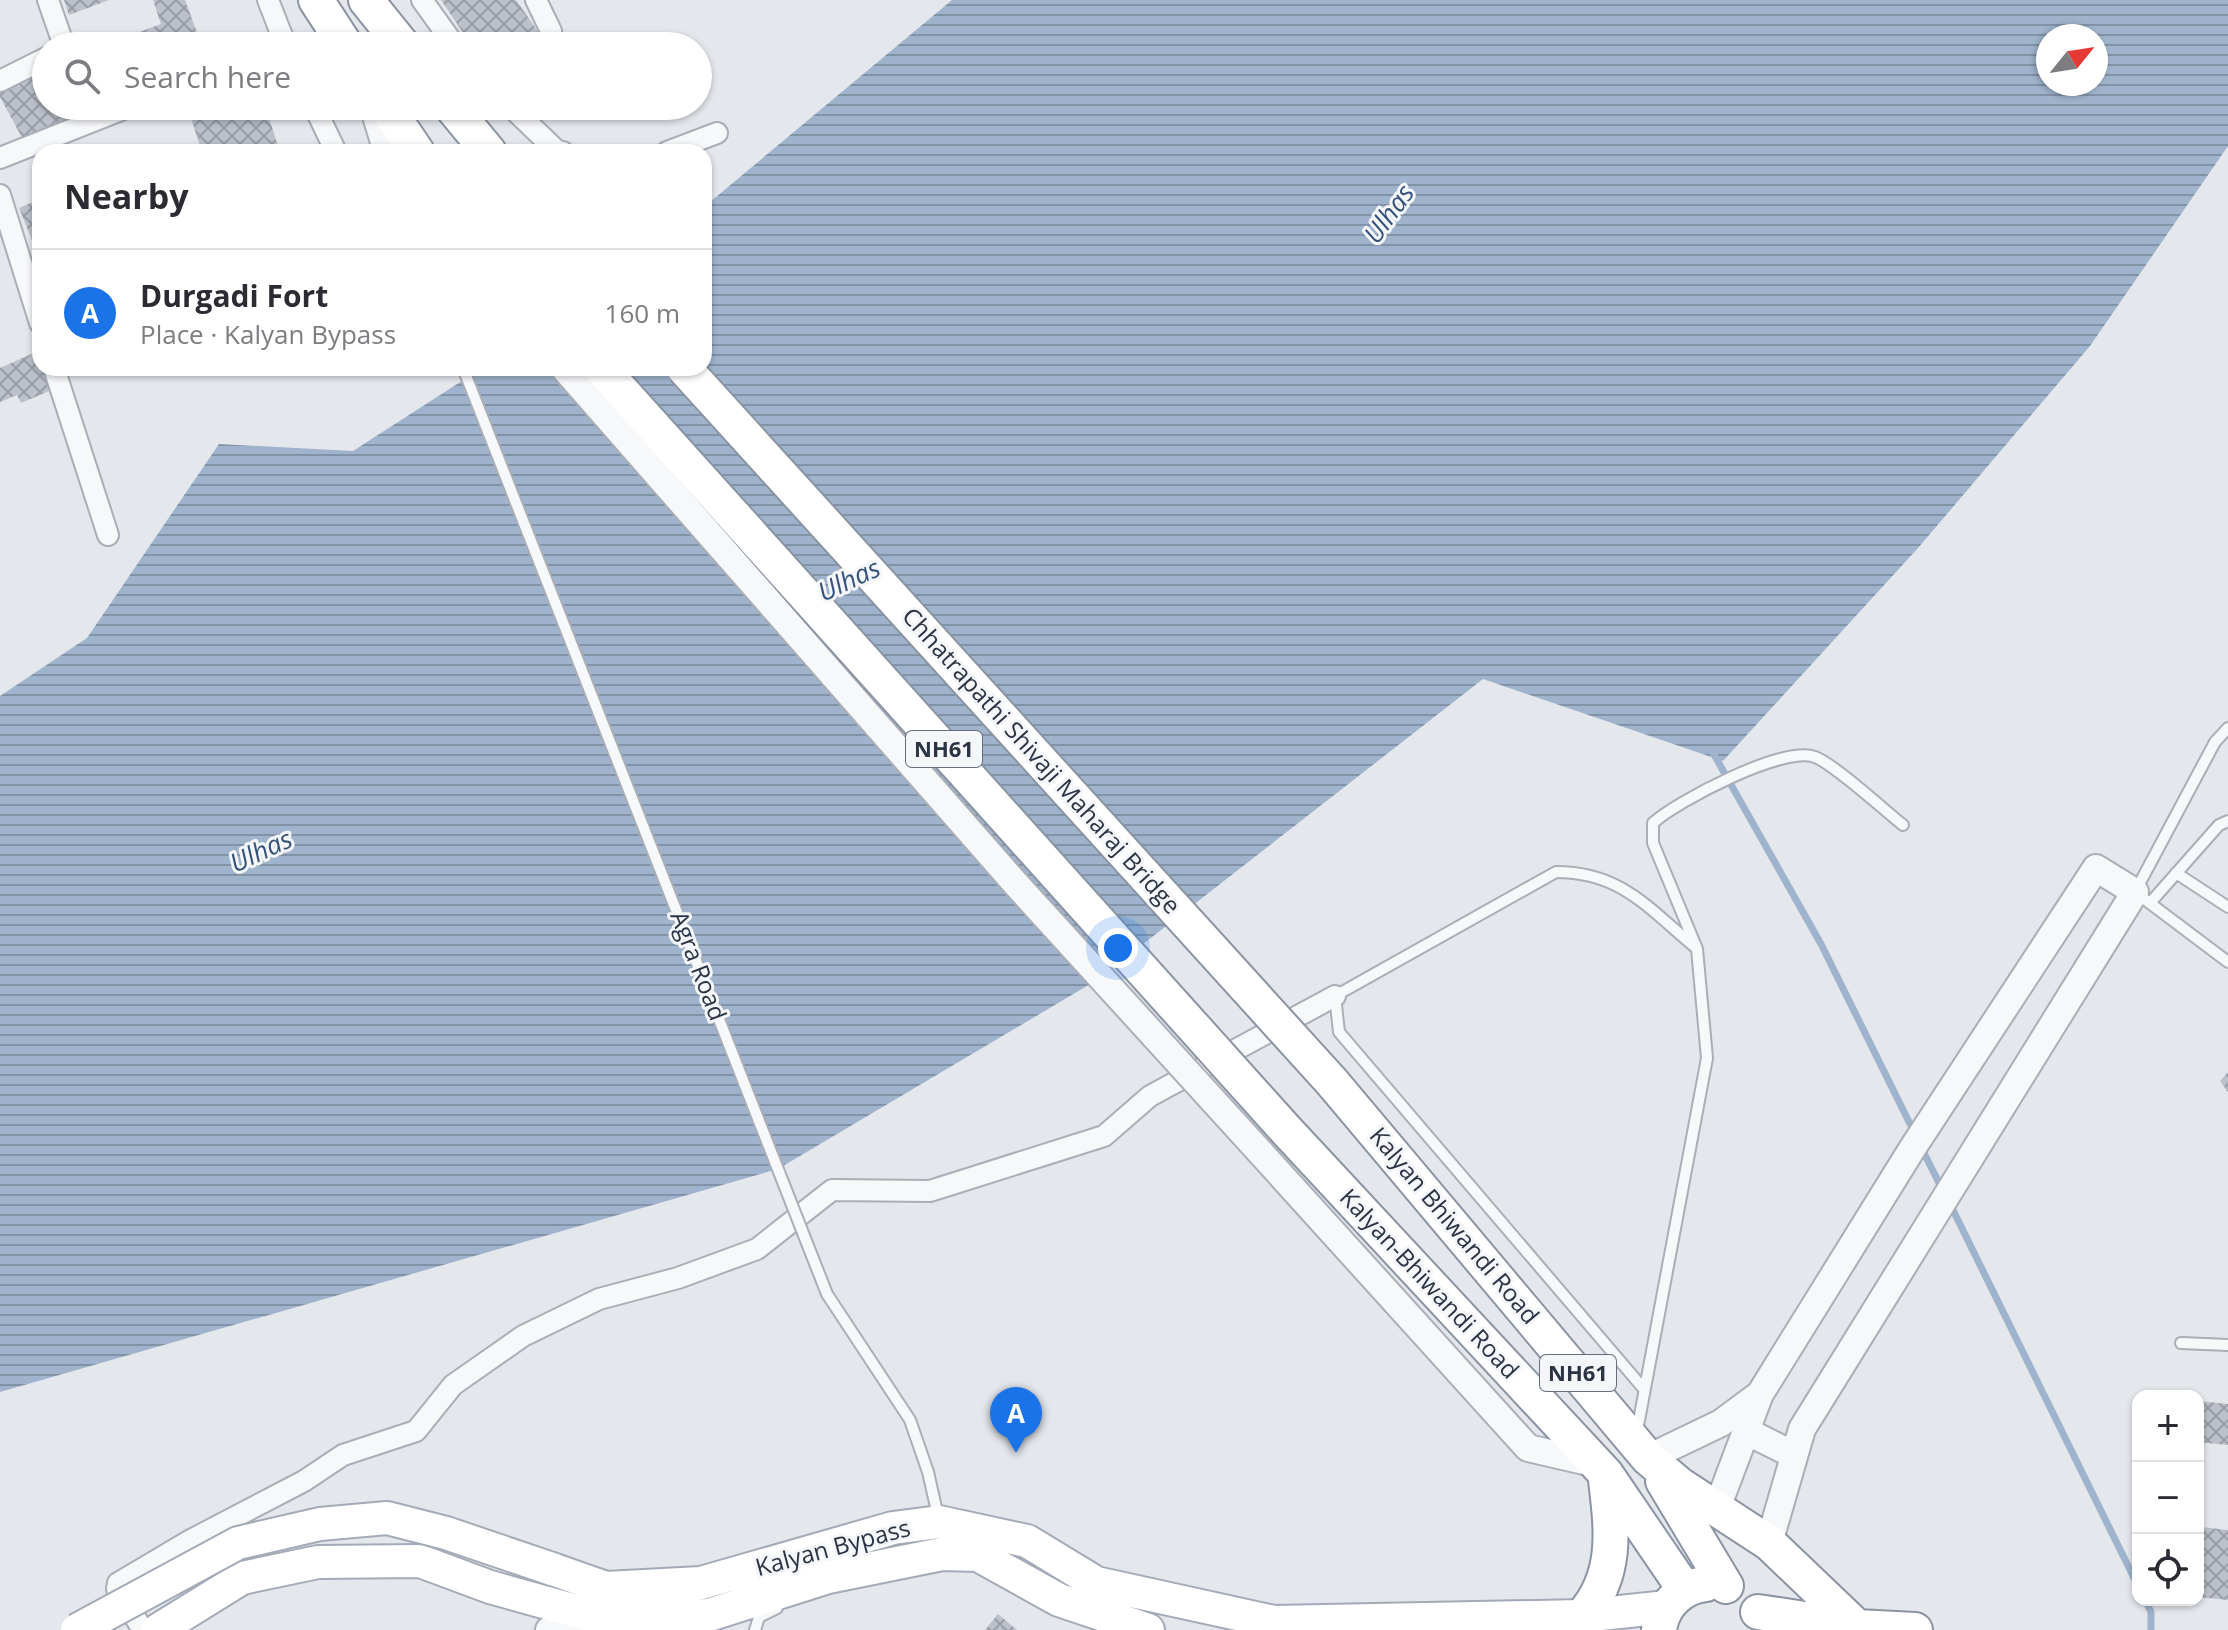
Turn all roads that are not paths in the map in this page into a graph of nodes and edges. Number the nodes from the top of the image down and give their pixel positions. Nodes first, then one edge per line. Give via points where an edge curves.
1 (48, 0) edge
2 (268, 0) edge
3 (316, 0) edge
4 (366, 0) edge
5 (422, 0) edge
6 (536, 0) edge
7 (59, 32) edge
8 (280, 32) edge
9 (337, 32) edge
10 (392, 32) edge
11 (445, 32) edge
12 (551, 32) edge
13 (32, 65) edge
14 (0, 81) edge
15 (96, 120) edge
16 (321, 120) edge
17 (377, 120) edge
18 (395, 120) edge
19 (463, 120) edge
20 (535, 120) edge
21 (717, 133) dead end
22 (35, 144) edge
23 (332, 144) edge
24 (385, 144) edge
25 (412, 144) edge
26 (482, 144) edge
27 (554, 144) edge
28 (688, 144) edge
29 (32, 145) edge
30 (0, 158) edge
31 (0, 195) edge
32 (32, 297) edge
33 (57, 376) edge
34 (466, 376) edge
35 (571, 376) edge
36 (608, 376) edge
37 (691, 376) edge
38 (108, 535) dead end
39 (2228, 728) edge
40 (2228, 821) edge
41 (1903, 825) dead end
42 (2176, 873) junction
43 (2142, 898) junction
44 (2228, 907) edge
45 (1697, 949) junction
46 (2228, 962) edge
47 (1335, 996) junction
48 (1332, 1082) joint
49 (2181, 1343) dead end
50 (2228, 1345) edge
51 (1643, 1388) junction
52 (1760, 1394) junction
53 (1746, 1431) junction
54 (1642, 1450) junction
55 (1794, 1455) junction
56 (1601, 1469) junction
57 (1717, 1508) junction
58 (940, 1538) junction
59 (1769, 1543) junction
60 (331, 1569) dead end
61 (828, 1577) junction
62 (1726, 1586) junction
63 (1671, 1609) edge
64 (598, 1612) edge
65 (546, 1616) edge
66 (1582, 1616) junction
67 (1761, 1621) edge
68 (1857, 1627) junction
69 (77, 1630) edge
70 (143, 1630) edge
71 (158, 1630) edge
72 (178, 1630) edge
73 (755, 1630) edge
74 (1148, 1630) edge
75 (1915, 1630) edge

1 - 7 street
2 - 8 street
3 - 9 highway
4 - 10 highway
5 - 11 street
6 - 12 street
13 - 14 street
15 - 22 street
16 - 23 street
17 - 24 street
18 - 25 highway
19 - 26 highway
20 - 27 street
21 - 28 street
29 - 30 street
31 - 32 street
33 - 38 street
34 - 58 lane, Agra Road, bridge via 827,1294 910,1420 928,1472
35 - 56 street, bridge via 1015,883 1528,1448
36 - 56 highway, Kalyan-Bhiwandi Road / NH61, bridge via 1287,1131
37 - 48 highway, Chhatrapathi Shivaji Maharaj Bridge / NH61, bridge
39 - 43 lane via 2215,742
40 - 42 lane
41 - 45 lane via 1816,757 1793,754 1750,768 1661,816 1652,831
42 - 43 lane
42 - 44 lane
43 - 46 lane
43 - 52 street via 2096,868
43 - 55 street via 1946,1196 1802,1429
45 - 47 lane via 1621,886 1586,872 1556,872
45 - 51 lane via 1707,1058
47 - 51 lane via 1339,1032
47 - 70 street via 1150,1096 1104,1136 930,1191 832,1190 757,1249 599,1299 523,1336 453,1385 416,1431 343,1455 118,1583
48 - 54 highway, Kalyan Bhiwandi Road / NH61
49 - 50 lane
51 - 54 lane
52 - 53 street
52 - 54 street via 1721,1423
53 - 55 street
53 - 57 street
54 - 57 highway, Kalyan Bhiwandi Road / NH61 via 1680,1485
54 - 62 highway
55 - 59 street
56 - 63 highway, Kalyan-Bhiwandi Road / NH61
56 - 66 highway via 1612,1534 1610,1568 1595,1602
57 - 59 highway, Kalyan Bhiwandi Road / NH61
58 - 61 main road, Kalyan Bypass
58 - 64 main road, Kalyan Bypass via 893,1528
58 - 66 main road, Kalyan Bypass via 1027,1541 1096,1583 1274,1622
58 - 74 main road, Kalyan Bypass via 1059,1600
59 - 68 highway, Kalyan Bhiwandi Road / NH61
60 - 72 street via 261,1584
61 - 64 main road, Kalyan Bypass via 709,1615
61 - 73 lane via 802,1598 759,1617
62 - 63 highway via 1701,1584
62 - 67 highway via 1748,1598
63 - 66 main road, Kalyan Bypass
64 - 65 main road
64 - 69 main road, bridge via 552,1569 387,1518 320,1524 238,1543
65 - 71 main road via 420,1561 318,1562 242,1578
67 - 68 highway
68 - 75 highway

